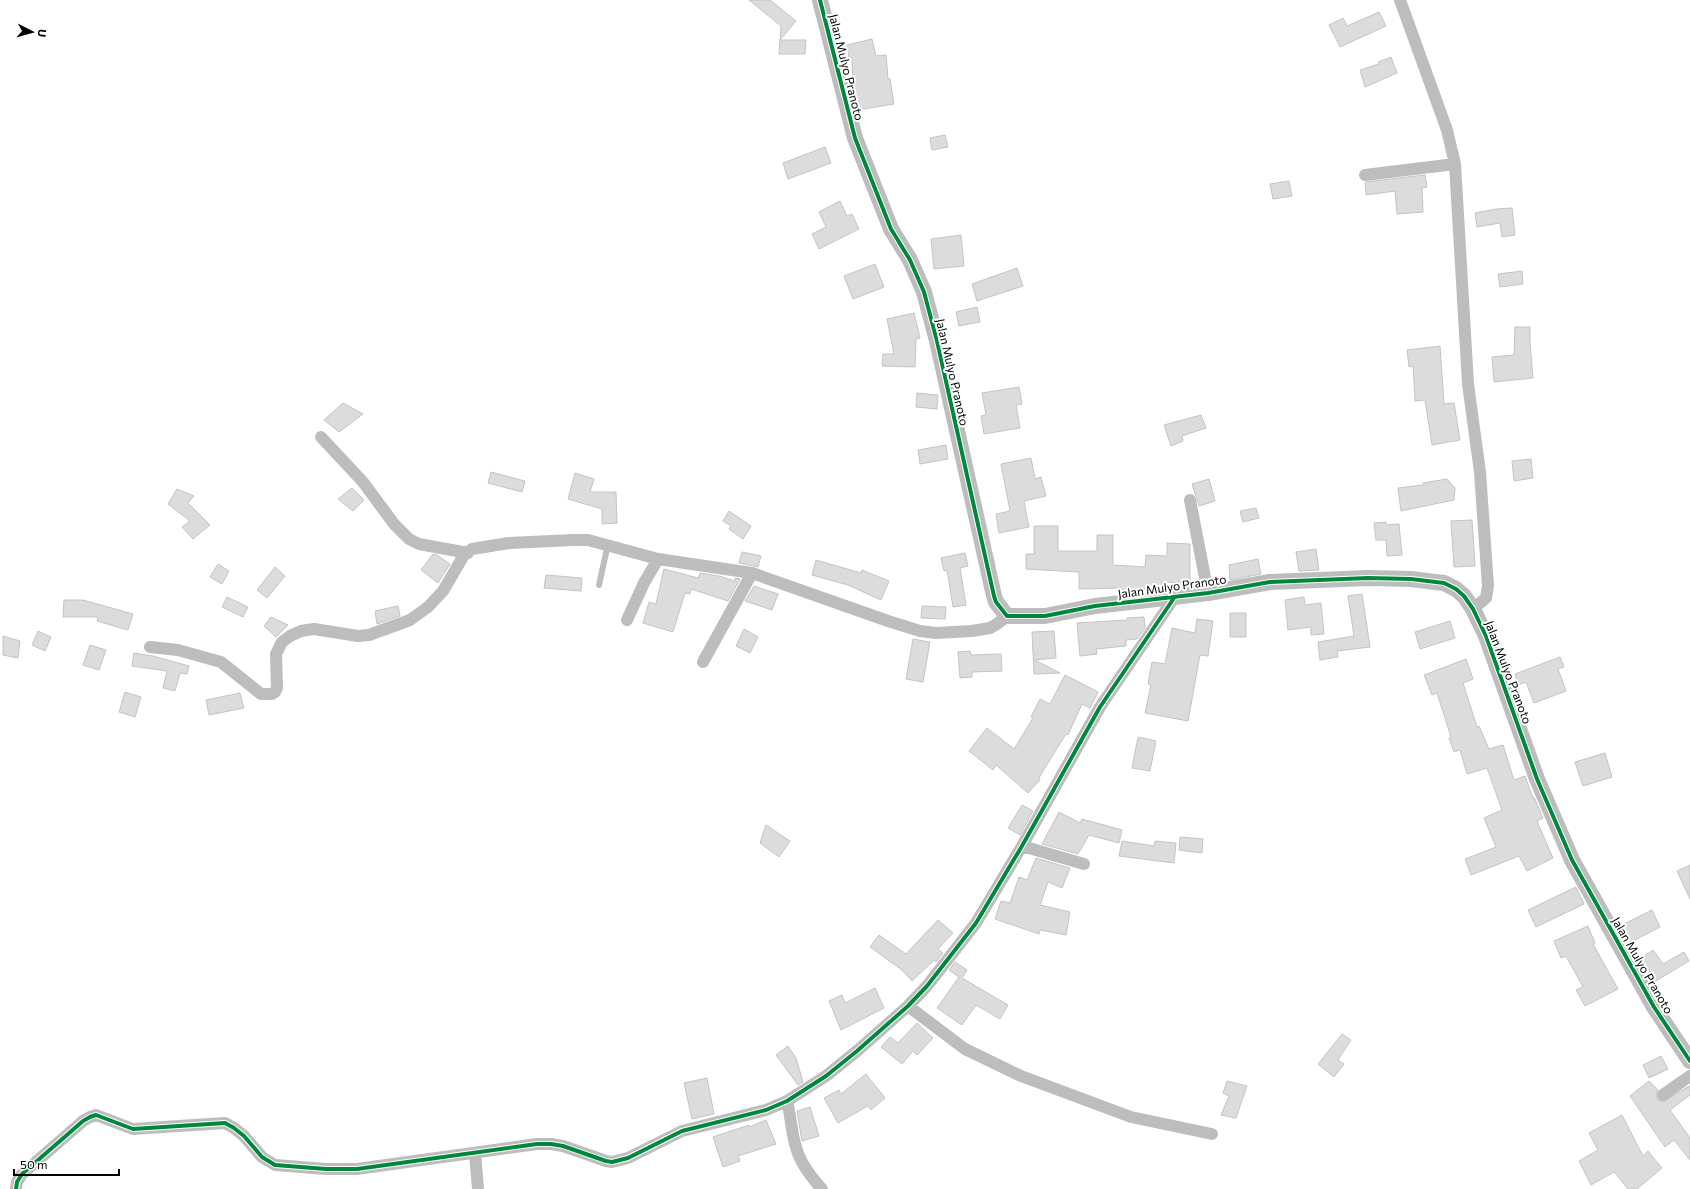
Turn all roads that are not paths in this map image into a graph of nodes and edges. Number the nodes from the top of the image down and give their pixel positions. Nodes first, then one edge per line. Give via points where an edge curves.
1 (820, 0) edge
2 (1400, 0) edge
3 (1454, 164) junction
4 (1365, 175) dead end
5 (321, 437) dead end
6 (1190, 500) dead end
7 (608, 544) junction
8 (468, 553) junction
9 (658, 559) junction
10 (752, 573) junction
11 (599, 586) dead end
12 (1208, 593) junction
13 (1174, 598) junction
14 (1472, 609) junction
15 (1007, 616) junction
16 (627, 620) dead end
17 (150, 647) dead end
18 (703, 662) dead end
19 (1022, 846) junction
20 (1084, 864) dead end
21 (908, 1006) junction
22 (1690, 1061) edge
23 (1690, 1076) edge
24 (1663, 1095) dead end
25 (787, 1101) junction
26 (1212, 1134) dead end
27 (475, 1153) junction
28 (16, 1189) edge
29 (478, 1189) edge
30 (822, 1189) edge

1 - 15 street, Jalan Mulyo Pranoto via 855,138 891,229 910,260 924,292 939,348 994,596
2 - 3 street via 1445,124
3 - 4 street
3 - 14 street via 1468,384 1480,472 1488,586 1486,598
5 - 8 street via 363,482 394,524 409,539 419,544
6 - 12 street
7 - 8 street via 588,540 528,542 472,549
7 - 9 street
7 - 11 lane
8 - 17 street via 464,555 443,591 428,607 410,620 369,636 314,629 301,631 282,642 276,654 277,688 272,694 261,694 221,662 178,650
9 - 10 street
9 - 16 street
10 - 15 street via 920,631 949,633 984,630
10 - 18 street
12 - 13 street, Jalan Mulyo Pranoto
12 - 14 street, Jalan Mulyo Pranoto via 1270,582 1411,579 1444,583 1464,596
13 - 15 street, Jalan Mulyo Pranoto via 1095,606 1045,616
13 - 19 street via 1100,707
14 - 22 street, Jalan Mulyo Pranoto via 1486,636 1537,778 1572,860 1654,1007
19 - 20 street
19 - 21 street via 976,923 927,986
21 - 25 street via 826,1076
21 - 26 street via 965,1049 1021,1076 1131,1117
23 - 24 street
25 - 27 street via 759,1112 686,1129 628,1158 612,1162 551,1144
25 - 30 street via 799,1157
27 - 28 street via 357,1169 275,1165 262,1157 244,1136 224,1123 133,1129 96,1115 90,1116 22,1174
27 - 29 street

